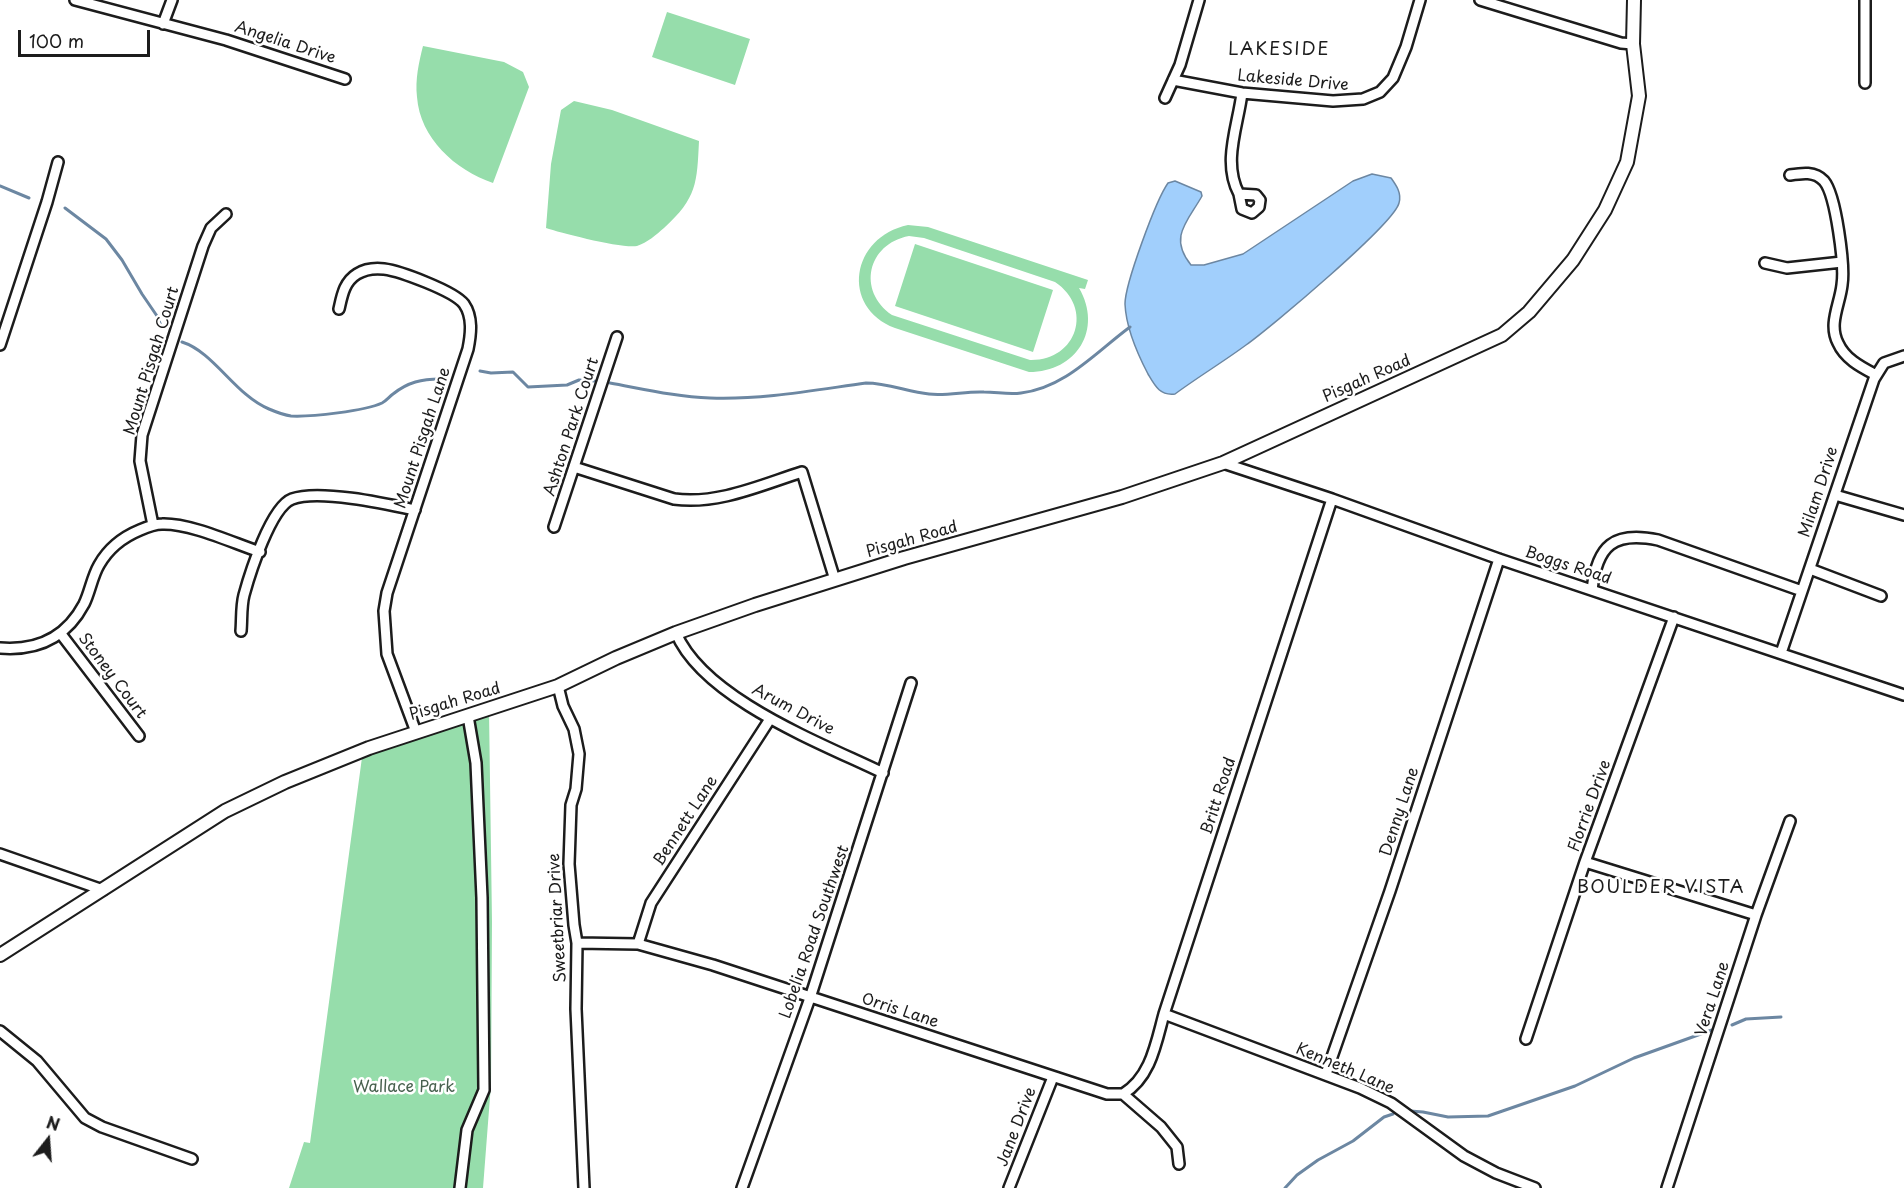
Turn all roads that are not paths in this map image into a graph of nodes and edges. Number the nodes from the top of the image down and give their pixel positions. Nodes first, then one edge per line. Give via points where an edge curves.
1 (75, 0) edge
2 (172, 0) edge
3 (1199, 0) edge
4 (1420, 0) edge
5 (1480, 0) edge
6 (1634, 0) edge
7 (1865, 0) edge
8 (163, 24) junction
9 (1633, 44) junction
10 (345, 79) dead end
11 (1173, 80) junction
12 (1865, 83) dead end
13 (1242, 93) junction
14 (1165, 98) dead end
15 (58, 162) dead end
16 (1790, 175) dead end
17 (1239, 194) dead end
18 (226, 214) dead end
19 (1842, 262) junction
20 (1765, 263) dead end
21 (339, 309) dead end
22 (617, 336) dead end
23 (0, 345) edge
24 (1904, 356) edge
25 (1876, 375) junction
26 (1223, 463) junction
27 (574, 467) junction
28 (1835, 495) junction
29 (1332, 499) junction
30 (415, 510) junction
31 (1904, 515) edge
32 (153, 525) junction
33 (554, 527) dead end
34 (260, 552) junction
35 (1499, 559) junction
36 (1810, 569) junction
37 (835, 580) junction
38 (1592, 590) junction
39 (1803, 591) junction
40 (1881, 596) dead end
41 (1674, 617) junction
42 (241, 632) dead end
43 (676, 633) junction
44 (60, 634) junction
45 (0, 648) edge
46 (1781, 653) junction
47 (911, 683) dead end
48 (558, 686) junction
49 (1904, 695) edge
50 (468, 716) junction
51 (770, 719) junction
52 (416, 732) junction
53 (139, 736) dead end
54 (883, 773) junction
55 (1790, 821) dead end
56 (0, 854) edge
57 (1585, 862) junction
58 (103, 890) junction
59 (1756, 915) junction
60 (577, 943) junction
61 (638, 944) junction
62 (0, 955) edge
63 (810, 998) junction
64 (1164, 1014) junction
65 (0, 1031) edge
66 (1526, 1039) dead end
67 (1326, 1074) junction
68 (1053, 1077) junction
69 (1123, 1094) junction
70 (192, 1159) dead end
71 (1179, 1164) dead end
72 (460, 1188) edge
73 (584, 1188) edge
74 (742, 1188) edge
75 (1010, 1188) edge
76 (1535, 1188) edge
77 (1667, 1188) edge

1 - 8 street, Angelia Drive
2 - 8 street
3 - 11 street
4 - 13 street, Lakeside Drive via 1399,66 1389,84 1375,95 1351,102
5 - 9 street
6 - 9 street, Pisgah Road
7 - 12 street
8 - 10 street, Angelia Drive
9 - 26 street, Pisgah Road via 1639,96 1627,162 1605,210 1574,260 1529,312 1502,335
11 - 13 street, Lakeside Drive
11 - 14 street
13 - 17 street via 1232,145 1234,184
15 - 23 street
16 - 19 street via 1816,175 1829,188
18 - 32 street, Mount Pisgah Court via 211,228 203,246 142,435 140,461
19 - 20 street via 1787,268
19 - 25 street via 1842,285 1834,319 1837,342 1855,363
21 - 30 street, Mount Pisgah Lane via 345,284 357,273 373,268 387,269 440,288 463,303 468,315 468,349
22 - 27 street, Ashton Park Court
24 - 25 street, Milam Drive via 1884,363
25 - 28 street, Milam Drive
26 - 29 street, Boggs Road
26 - 37 street, Pisgah Road via 1122,497
27 - 33 street, Ashton Park Court
27 - 37 street via 685,501 716,499 802,472
28 - 31 street
28 - 36 street, Milam Drive
29 - 35 street, Boggs Road
29 - 64 street, Britt Road
30 - 34 street via 343,498 291,499 279,508
30 - 52 street, Mount Pisgah Lane via 384,611 387,654
32 - 34 street via 186,527
32 - 44 street via 118,542 106,554 75,619
34 - 42 street via 243,597
35 - 38 street, Boggs Road
35 - 67 street, Denny Lane
36 - 39 street, Milam Drive
36 - 40 street
37 - 43 street, Pisgah Road
38 - 39 street via 1597,565 1608,546 1634,536 1658,540
38 - 41 street, Boggs Road
39 - 46 street, Milam Drive
41 - 46 street, Boggs Road
41 - 57 street, Florrie Drive
43 - 48 street, Pisgah Road
43 - 51 street, Arum Drive via 693,663 711,680
44 - 45 street via 36,646
44 - 53 street, Stoney Court
46 - 49 street, Boggs Road
47 - 54 street, Lobelia Road Southwest
48 - 50 street, Pisgah Road
48 - 60 street, Sweetbriar Drive via 579,754 571,805 569,864
50 - 52 street, Pisgah Road
50 - 72 street via 476,763 483,898 484,1090 467,1130
51 - 54 street, Arum Drive
51 - 61 street, Bennett Lane via 651,903
52 - 58 street, Pisgah Road via 369,747 225,811
54 - 63 street, Lobelia Road Southwest
55 - 59 street, Vera Lane
56 - 58 street
57 - 59 street
57 - 66 street, Florrie Drive
58 - 62 street, Pisgah Road
59 - 77 street, Vera Lane
60 - 61 street, Orris Lane
60 - 73 street, Sweetbriar Drive
61 - 63 street, Orris Lane
63 - 68 street, Orris Lane
63 - 74 street, Lobelia Road Southwest
64 - 67 street, Kenneth Lane
64 - 69 street, Britt Road via 1149,1065 1135,1087
65 - 70 street via 37,1061 85,1118
67 - 76 street, Kenneth Lane via 1391,1103 1464,1156
68 - 69 street, Orris Lane via 1107,1094
68 - 75 street, Jane Drive
69 - 71 street via 1161,1127 1176,1147

